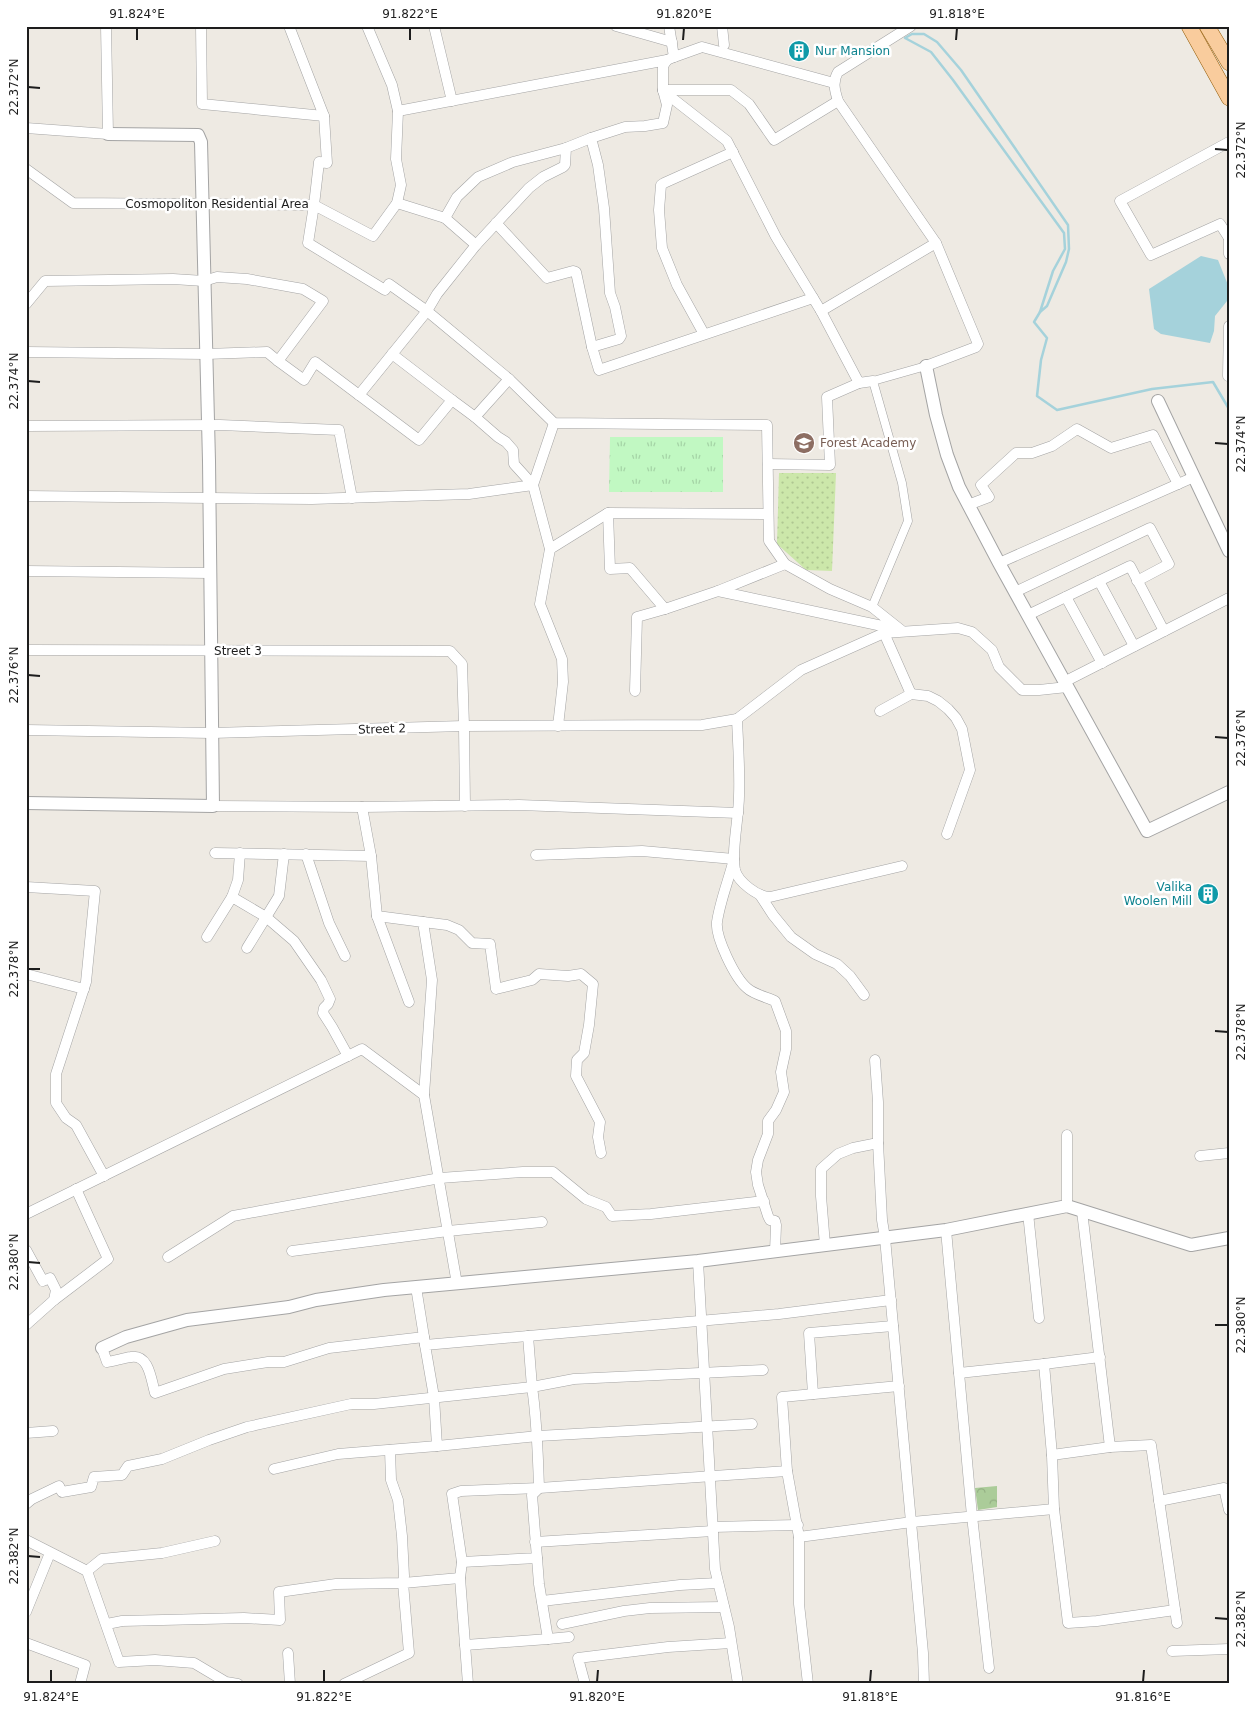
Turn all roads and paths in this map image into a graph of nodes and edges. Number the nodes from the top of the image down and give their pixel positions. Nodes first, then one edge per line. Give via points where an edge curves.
1 (106, 26) edge
2 (201, 26) edge
3 (289, 26) edge
4 (367, 26) edge
5 (434, 26) edge
6 (616, 26) edge
7 (669, 26) edge
8 (722, 26) edge
9 (911, 26) edge
10 (1189, 26) edge
11 (1207, 26) edge
12 (672, 42) junction
13 (724, 45) dead end
14 (671, 58) junction
15 (1228, 60) edge
16 (834, 83) junction
17 (662, 90) junction
18 (1229, 98) edge
19 (452, 101) junction
20 (838, 101) junction
21 (398, 111) junction
22 (324, 116) junction
23 (26, 128) edge
24 (108, 134) junction
25 (591, 138) junction
26 (1229, 142) edge
27 (566, 148) junction
28 (733, 152) junction
29 (26, 170) edge
30 (396, 202) junction
31 (202, 204) junction
32 (314, 205) junction
33 (445, 218) junction
34 (496, 223) junction
35 (1229, 238) edge
36 (936, 243) junction
37 (476, 245) junction
38 (1229, 254) edge
39 (204, 281) junction
40 (813, 298) junction
41 (26, 304) edge
42 (427, 311) junction
43 (821, 311) junction
44 (1229, 326) edge
45 (704, 334) junction
46 (592, 347) junction
47 (26, 352) edge
48 (206, 354) junction
49 (392, 354) junction
50 (278, 361) junction
51 (926, 366) junction
52 (1229, 375) edge
53 (509, 379) junction
54 (873, 381) junction
55 (859, 383) junction
56 (359, 396) junction
57 (452, 400) junction
58 (1158, 401) dead end
59 (475, 417) junction
60 (554, 423) junction
61 (208, 425) junction
62 (26, 426) edge
63 (768, 464) junction
64 (1194, 477) junction
65 (1178, 484) junction
66 (533, 485) junction
67 (26, 496) edge
68 (209, 498) junction
69 (352, 498) junction
70 (968, 505) junction
71 (608, 512) junction
72 (768, 514) junction
73 (550, 549) junction
74 (1229, 551) edge
75 (999, 563) junction
76 (785, 564) junction
77 (26, 571) edge
78 (210, 573) junction
79 (1137, 580) junction
80 (1099, 581) junction
81 (718, 592) junction
82 (1015, 592) junction
83 (1066, 597) junction
84 (1229, 598) edge
85 (872, 607) junction
86 (665, 609) junction
87 (1028, 615) junction
88 (1164, 631) junction
89 (884, 633) junction
90 (1134, 646) junction
91 (26, 650) edge
92 (211, 650) junction
93 (1102, 663) junction
94 (1066, 685) junction
95 (635, 691) dead end
96 (911, 694) junction
97 (880, 711) dead end
98 (737, 718) junction
99 (464, 726) junction
100 (558, 726) junction
101 (26, 730) edge
102 (212, 733) junction
103 (1229, 792) edge
104 (26, 803) edge
105 (213, 806) junction
106 (465, 806) junction
107 (362, 807) junction
108 (738, 813) junction
109 (947, 834) dead end
110 (215, 853) dead end
111 (240, 853) junction
112 (284, 854) junction
113 (306, 854) junction
114 (536, 855) dead end
115 (371, 856) junction
116 (734, 859) junction
117 (902, 866) dead end
118 (26, 888) edge
119 (760, 895) junction
120 (232, 897) junction
121 (266, 916) junction
122 (377, 916) junction
123 (423, 922) junction
124 (208, 937) dead end
125 (247, 948) dead end
126 (345, 956) dead end
127 (26, 974) edge
128 (84, 989) junction
129 (864, 994) dead end
130 (409, 1002) dead end
131 (348, 1056) junction
132 (875, 1060) dead end
133 (424, 1095) junction
134 (1067, 1135) dead end
135 (878, 1143) junction
136 (601, 1153) dead end
137 (1229, 1153) edge
138 (1200, 1156) dead end
139 (104, 1176) junction
140 (440, 1178) junction
141 (76, 1189) junction
142 (764, 1201) junction
143 (1067, 1206) junction
144 (1082, 1211) junction
145 (1028, 1213) junction
146 (26, 1214) edge
147 (542, 1222) dead end
148 (946, 1230) junction
149 (448, 1231) junction
150 (885, 1238) junction
151 (1229, 1238) edge
152 (825, 1245) junction
153 (26, 1250) edge
154 (292, 1251) dead end
155 (775, 1252) junction
156 (168, 1258) dead end
157 (698, 1261) junction
158 (457, 1284) junction
159 (416, 1287) junction
160 (54, 1300) junction
161 (891, 1300) junction
162 (1040, 1318) dead end
163 (702, 1322) junction
164 (26, 1325) edge
165 (893, 1326) junction
166 (528, 1336) junction
167 (424, 1341) junction
168 (102, 1348) joint
169 (1100, 1356) junction
170 (1044, 1364) junction
171 (763, 1370) dead end
172 (705, 1373) junction
173 (959, 1373) junction
174 (899, 1386) junction
175 (532, 1387) junction
176 (812, 1394) junction
177 (434, 1397) junction
178 (752, 1424) dead end
179 (708, 1426) junction
180 (53, 1431) dead end
181 (26, 1433) edge
182 (538, 1436) junction
183 (437, 1446) junction
184 (1110, 1447) junction
185 (390, 1450) junction
186 (1052, 1455) junction
187 (274, 1469) dead end
188 (787, 1471) junction
189 (711, 1476) junction
190 (539, 1488) junction
191 (1159, 1501) junction
192 (26, 1504) edge
193 (1054, 1508) junction
194 (1229, 1510) edge
195 (972, 1516) junction
196 (912, 1522) junction
197 (798, 1525) junction
198 (713, 1529) junction
199 (799, 1538) junction
200 (26, 1540) edge
201 (214, 1541) dead end
202 (535, 1542) junction
203 (50, 1553) junction
204 (537, 1558) junction
205 (462, 1562) junction
206 (86, 1571) junction
207 (460, 1578) junction
208 (403, 1582) junction
209 (718, 1583) junction
210 (542, 1601) junction
211 (724, 1607) junction
212 (1175, 1610) junction
213 (26, 1612) edge
214 (1177, 1623) dead end
215 (106, 1624) junction
216 (562, 1624) dead end
217 (570, 1636) dead end
218 (548, 1639) junction
219 (26, 1643) edge
220 (731, 1643) junction
221 (465, 1645) junction
222 (1229, 1649) edge
223 (1172, 1651) dead end
224 (288, 1653) dead end
225 (989, 1668) dead end
226 (360, 1680) edge
227 (80, 1684) edge
228 (238, 1684) edge
229 (290, 1684) edge
230 (344, 1684) edge
231 (468, 1684) edge
232 (585, 1684) edge
233 (737, 1684) edge
234 (808, 1684) edge
235 (924, 1684) edge

1 - 24 street
2 - 22 street via 202,104
3 - 22 street, Cosmopoliton Residential Area
4 - 21 street via 392,85
5 - 19 street
6 - 12 street
7 - 12 street
8 - 13 street
9 - 16 street via 838,72
10 - 18 main road
11 - 15 main road
12 - 14 street
14 - 16 street via 704,47
14 - 17 street via 663,66
14 - 19 street
16 - 20 street
17 - 20 street via 731,90 749,104 774,140
17 - 25 street via 667,105 663,123 625,127
17 - 28 street via 727,141
19 - 21 street
20 - 36 street
21 - 30 street via 396,159 401,184
22 - 32 street, Cosmopoliton Residential Area via 327,163 319,162
23 - 24 street
24 - 31 street via 198,135 201,142
25 - 27 street
25 - 46 street via 604,208 610,293 621,336
26 - 35 street via 1120,200 1151,255 1220,224
27 - 33 street via 513,162 478,177 457,198
27 - 34 street via 565,165 529,188
28 - 40 street via 776,237
28 - 45 street via 661,185 662,248 677,285
29 - 31 street, Cosmopoliton Residential Area via 73,203
30 - 32 street via 373,236
30 - 33 street
31 - 32 street, Cosmopoliton Residential Area
31 - 39 street
32 - 42 street via 308,243 385,290 389,284
33 - 37 street
34 - 37 street
34 - 46 street via 547,278 576,272
35 - 38 street
36 - 43 street
36 - 51 street via 978,344
37 - 42 street
39 - 41 street via 45,281
39 - 48 street
39 - 50 street via 217,277 247,279 302,289 323,301
40 - 43 street
40 - 45 street
42 - 49 street
42 - 53 street
43 - 55 street
44 - 52 street
45 - 46 street via 601,370 597,368
47 - 48 street
48 - 50 street via 267,352
48 - 61 street
49 - 56 street
49 - 57 street
50 - 56 street via 304,380 315,362
51 - 54 street
51 - 70 street via 947,455
53 - 59 street
53 - 60 street
54 - 55 street
54 - 85 street via 902,483 908,521
55 - 63 street via 827,397 830,465
56 - 57 street via 419,440
57 - 59 street
58 - 64 street
59 - 66 street via 513,450 514,464
60 - 63 street via 767,425
60 - 66 street
61 - 62 street
61 - 68 street
61 - 69 street via 339,430
63 - 72 street
64 - 65 street
64 - 74 street
65 - 70 street via 1152,436 1111,448 1076,429 1052,446 1032,453 1016,452 980,485 989,497
65 - 75 street
66 - 69 street via 469,494
66 - 73 street
67 - 68 street
68 - 69 street
68 - 78 street
70 - 75 street
71 - 72 street
71 - 73 street
71 - 86 street via 610,569 630,568
72 - 76 street via 769,541
73 - 100 street via 540,604 562,659
75 - 82 street
76 - 81 street
76 - 85 street
77 - 78 street
78 - 92 street
79 - 80 street via 1130,566
79 - 82 street via 1169,564 1150,528
79 - 88 street
80 - 83 street
80 - 90 street
81 - 85 street via 901,630
81 - 86 street
82 - 87 street
83 - 87 street
83 - 93 street
84 - 88 street
86 - 95 street via 637,617
87 - 94 street
88 - 90 street
89 - 94 street via 958,628 972,632 992,650 999,667 1022,690
89 - 96 street
89 - 98 street via 802,670
90 - 93 street
91 - 92 street, Street 3
92 - 99 street, Street 3 via 450,651 462,664
92 - 102 street
93 - 94 street
94 - 103 street via 1147,832
96 - 97 street
96 - 109 street via 938,701 952,713 962,729 970,770
98 - 100 street, Street 2 via 702,725
98 - 108 street
99 - 100 street, Street 2
99 - 102 street, Street 2
99 - 106 street
101 - 102 street, Street 2
102 - 105 street
104 - 105 street
105 - 107 street
106 - 107 street
106 - 108 street
107 - 115 street
108 - 116 street
110 - 111 street
111 - 112 street
111 - 120 street via 238,880
112 - 113 street
112 - 121 street via 279,896
113 - 115 street
113 - 126 street via 329,923
114 - 116 street via 642,852
115 - 122 street
116 - 119 street via 739,879
116 - 142 street via 717,929 736,976 747,989 775,1001 786,1031 781,1072 784,1092 768,1122 766,1142 756,1172
117 - 119 street via 770,897
118 - 128 street via 95,891
119 - 129 street via 791,937 815,954 837,964
120 - 121 street
120 - 124 street
121 - 125 street
121 - 131 street via 294,941 321,980 330,999 323,1013
122 - 123 street
122 - 130 street
123 - 133 street via 432,980
123 - 136 street via 447,924 460,930 472,943 490,944 496,989 532,980 539,974 581,974 593,984 584,1053 577,1060 576,1076 600,1122
127 - 128 street
128 - 139 street via 56,1074 56,1103 66,1118 76,1124
131 - 133 street via 362,1049
131 - 139 street
132 - 135 street
133 - 140 street
134 - 143 street
135 - 150 street
135 - 152 street via 838,1154 822,1169
137 - 138 street
139 - 141 street
140 - 142 street via 552,1172 586,1199 606,1207 612,1216
140 - 149 street
140 - 156 street via 233,1216
141 - 146 street
141 - 160 street via 108,1259
142 - 155 street via 770,1220 776,1224
143 - 144 street
143 - 145 street
144 - 151 street via 1191,1245
144 - 169 street
145 - 148 street
145 - 162 street
147 - 149 street
148 - 150 street
148 - 173 street
149 - 154 street
149 - 158 street
150 - 152 street
150 - 161 street
152 - 155 street
153 - 160 street via 43,1281 50,1278 56,1290
155 - 157 street
157 - 158 street
157 - 163 street
158 - 159 street
159 - 167 street
159 - 168 street via 316,1300 289,1308 187,1320 126,1337
160 - 164 street
161 - 163 street
161 - 165 street
163 - 166 street
163 - 172 street
165 - 174 street
165 - 176 street via 809,1332
166 - 167 street
166 - 175 street
167 - 168 street via 329,1348 284,1362 224,1369 155,1392 145,1360 139,1356 107,1362
167 - 177 street
169 - 170 street
169 - 184 street
170 - 173 street
170 - 186 street
171 - 172 street
172 - 175 street via 574,1379
172 - 179 street
173 - 195 street
174 - 176 street
174 - 196 street
175 - 177 street
175 - 182 street
176 - 188 street via 782,1398
177 - 183 street
177 - 192 street via 351,1404 247,1427 162,1459 128,1466 122,1475 94,1477 91,1487 62,1492 59,1486
178 - 179 street
179 - 182 street
179 - 189 street
180 - 181 street
182 - 183 street
182 - 190 street
183 - 185 street
184 - 186 street
184 - 191 street via 1151,1445
185 - 187 street via 338,1454
185 - 208 street via 392,1480 398,1500
186 - 193 street
188 - 189 street
188 - 197 street
189 - 190 street
189 - 198 street
190 - 202 street via 532,1495
190 - 205 street via 452,1494
191 - 194 street via 1224,1488
191 - 212 street
193 - 195 street
193 - 212 street via 1068,1623
195 - 196 street
195 - 225 street
196 - 199 street
196 - 235 street
197 - 198 street
197 - 199 street
198 - 202 street
198 - 209 street
199 - 234 street via 800,1604
200 - 203 street
201 - 206 street via 162,1553 102,1558
202 - 204 street
203 - 206 street
203 - 213 street
204 - 205 street
204 - 210 street
205 - 207 street
206 - 215 street
207 - 208 street
207 - 221 street
208 - 215 street via 336,1584 279,1592 280,1620 244,1618
208 - 226 street via 408,1653
209 - 210 street
209 - 211 street
210 - 218 street
211 - 216 street via 650,1608
211 - 220 street
212 - 214 street
215 - 228 street via 118,1662 194,1662 226,1682
217 - 218 street
218 - 221 street
219 - 227 street via 85,1666
220 - 232 street via 578,1658
220 - 233 street
221 - 231 street
222 - 223 street
224 - 229 street
226 - 230 street

